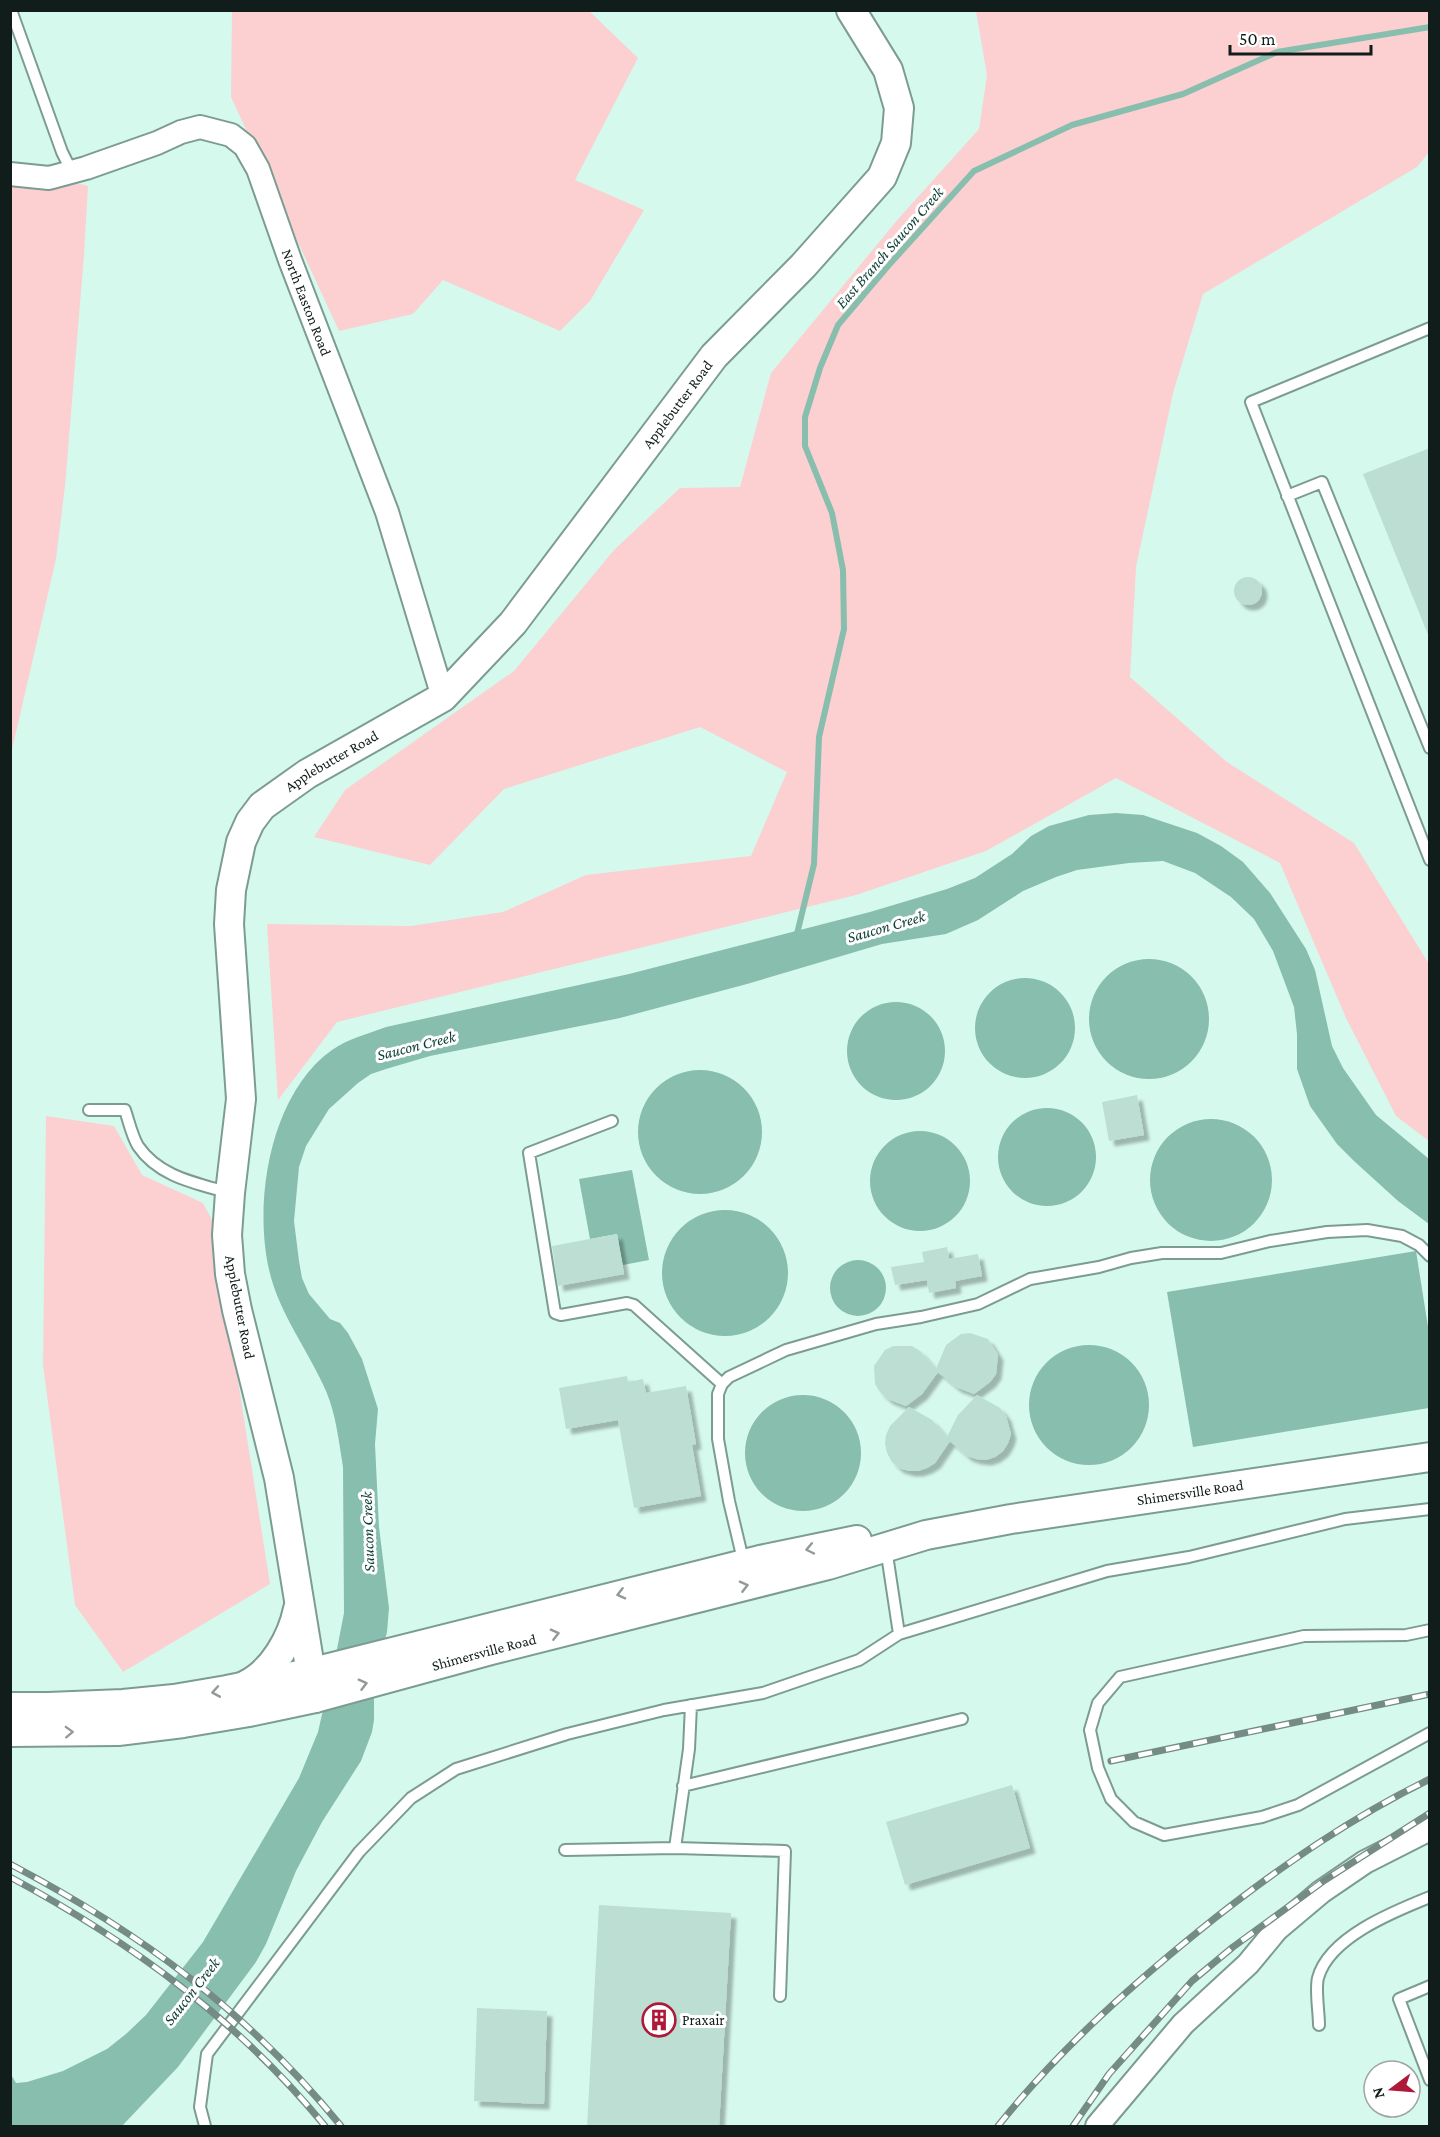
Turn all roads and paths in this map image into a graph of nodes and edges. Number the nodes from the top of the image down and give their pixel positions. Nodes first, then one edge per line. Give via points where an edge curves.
1 (11, 10) edge
2 (851, 10) edge
3 (72, 172) junction
4 (10, 174) edge
5 (1430, 328) edge
6 (1287, 496) junction
7 (443, 697) junction
8 (1430, 748) edge
9 (1430, 860) edge
10 (89, 1110) dead end
11 (612, 1121) dead end
12 (230, 1193) junction
13 (1430, 1256) edge
14 (722, 1384) junction
15 (1430, 1457) edge
16 (1430, 1509) edge
17 (952, 1530) junction
18 (886, 1547) junction
19 (744, 1564) junction
20 (299, 1598) junction
21 (1430, 1630) edge
22 (899, 1634) junction
23 (461, 1646) junction
24 (306, 1682) junction
25 (245, 1686) junction
26 (691, 1706) junction
27 (10, 1707) edge
28 (962, 1719) dead end
29 (10, 1732) edge
30 (1430, 1733) edge
31 (683, 1786) junction
32 (1430, 1828) edge
33 (675, 1848) junction
34 (565, 1850) dead end
35 (1430, 1897) edge
36 (1430, 1986) edge
37 (780, 1996) dead end
38 (1319, 2025) dead end
39 (1430, 2080) edge
40 (205, 2127) edge
41 (1097, 2127) edge

1 - 3 lane
2 - 7 street, Applebutter Road via 888,70 899,108 896,143 882,177 803,266 714,356 513,623
3 - 4 street, North Easton Road via 49,178
3 - 7 street, North Easton Road via 200,127 231,135 245,146 258,169 387,512
5 - 6 lane via 1251,402
6 - 8 lane via 1322,482
6 - 9 lane
7 - 12 street, Applebutter Road via 307,774 262,806 250,822 241,843 231,890 229,924 241,1099
10 - 12 lane via 125,1110 137,1144 150,1161 168,1174
11 - 14 lane via 529,1153 555,1313 634,1305
12 - 20 street, Applebutter Road via 230,1274 279,1478
13 - 14 lane via 1402,1236 1367,1230 1327,1232 1221,1253 1162,1252 1030,1279 978,1304 876,1324 786,1350
14 - 19 lane via 718,1394 718,1439
15 - 17 street, Shimersville Road
16 - 22 lane via 1346,1519 1189,1557 1107,1571
17 - 18 street, Shimersville Road
17 -> 19 street, Shimersville Road via 849,1541
18 - 22 lane
23 -> 18 street, Shimersville Road via 828,1565
19 -> 23 street, Shimersville Road
20 - 24 street, Applebutter Road
20 - 25 street via 287,1641 265,1671
21 - 30 lane via 1406,1635 1304,1636 1120,1677 1098,1703 1090,1730 1098,1768 1111,1799 1134,1822 1164,1835 1262,1817 1298,1805
22 - 26 lane via 860,1660 763,1694
23 - 24 street, Shimersville Road
24 - 25 street, Shimersville Road
29 -> 24 street, Shimersville Road via 107,1731 217,1718 285,1703
25 -> 27 street, Shimersville Road via 123,1704
26 - 31 lane
26 - 40 lane via 567,1734 456,1769 411,1798 359,1852 207,2054 201,2107
28 - 31 lane
31 - 33 lane
32 - 41 street via 1365,1862 1277,1929 1248,1964 1183,2024
33 - 34 lane
33 - 37 lane via 785,1851
35 - 38 lane via 1393,1912 1346,1941 1329,1958 1318,1978
36 - 39 lane via 1399,1999

